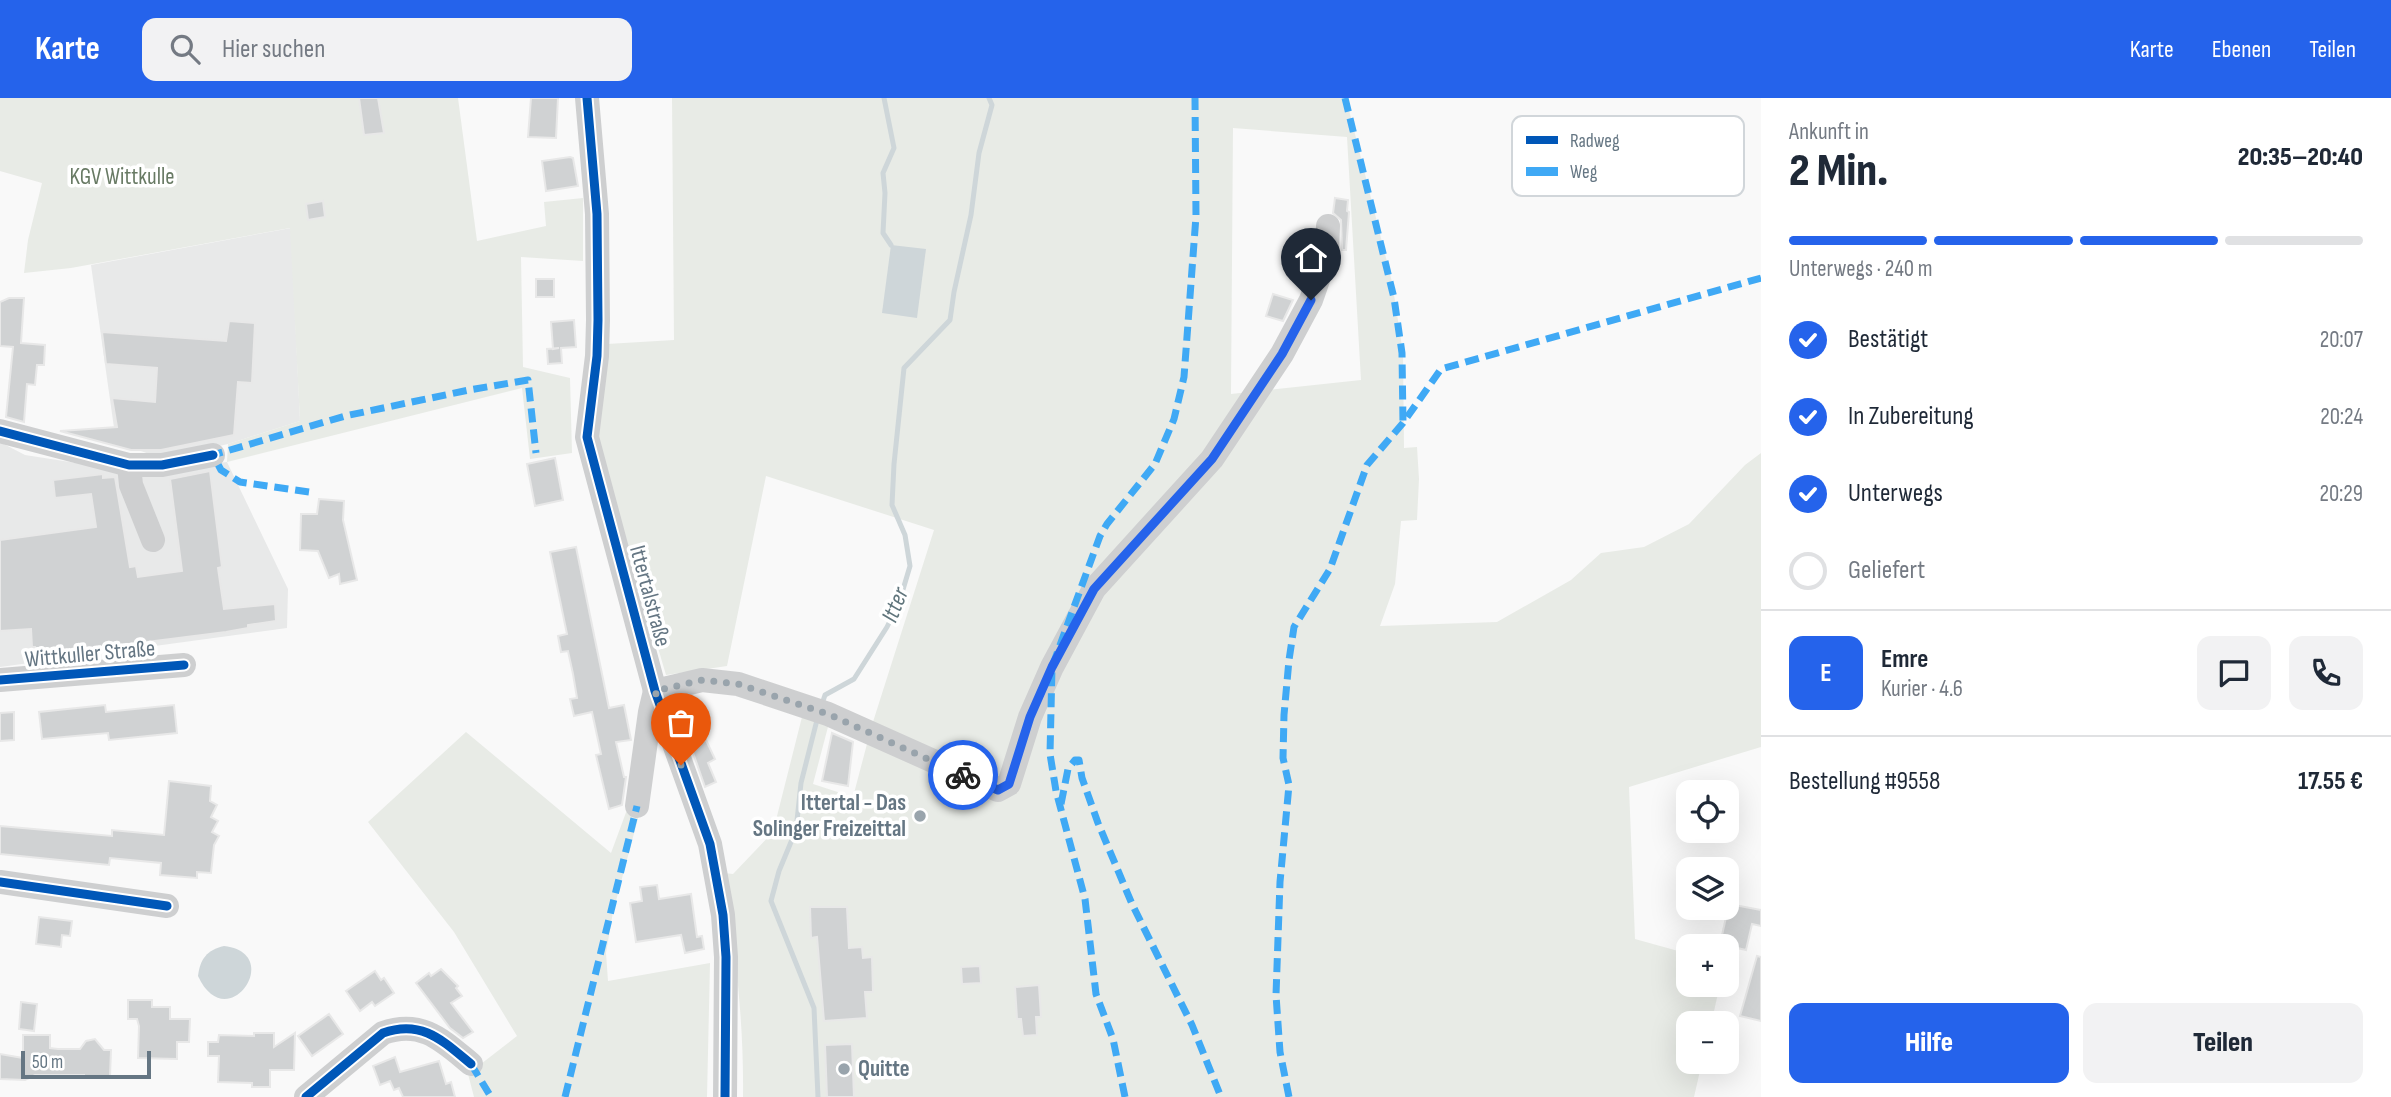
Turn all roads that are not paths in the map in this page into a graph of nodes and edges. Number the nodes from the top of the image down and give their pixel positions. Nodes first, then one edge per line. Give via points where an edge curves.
1 (587, 98) edge
2 (1328, 226) dead end
3 (0, 431) edge
4 (213, 454) dead end
5 (129, 465) junction
6 (153, 540) dead end
7 (184, 665) dead end
8 (0, 680) edge
9 (655, 691) junction
10 (637, 806) dead end
11 (0, 882) edge
12 (167, 906) dead end
13 (471, 1065) dead end
14 (306, 1097) edge
15 (725, 1097) edge

1 - 9 street, Ittertalstraße via 597,214 598,320 587,437
2 - 9 street via 1327,254 1311,300 1282,354 1212,459 1094,589 1052,667 1005,787 998,790 817,710 738,684 702,680
3 - 5 street
4 - 5 street via 162,465
5 - 6 street via 131,485
7 - 8 street, Wittkuller Straße
9 - 10 street
9 - 15 street, Ittertalstraße via 710,844 723,915
11 - 12 street
13 - 14 street via 427,1032 398,1027 383,1032

